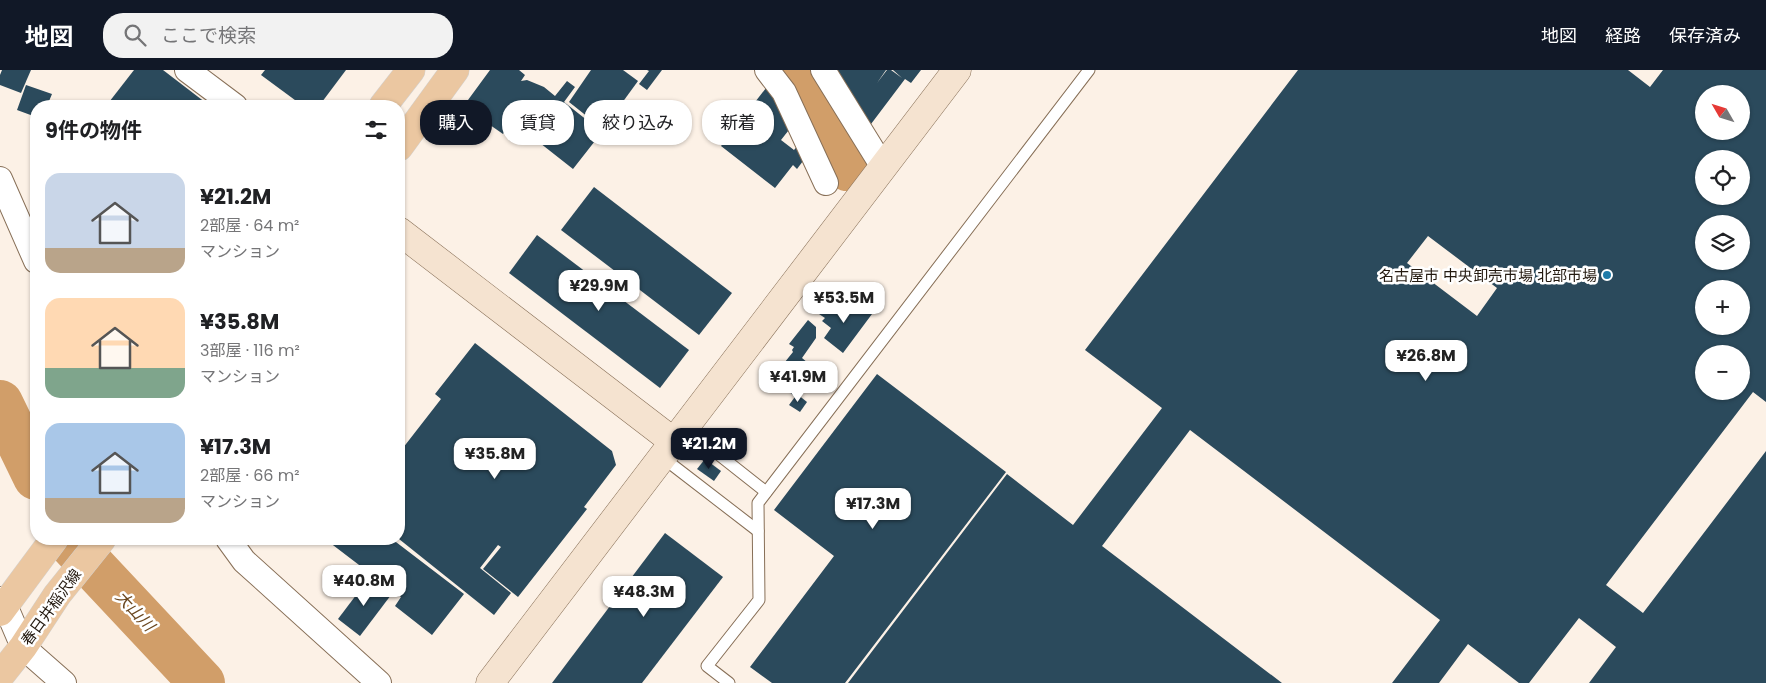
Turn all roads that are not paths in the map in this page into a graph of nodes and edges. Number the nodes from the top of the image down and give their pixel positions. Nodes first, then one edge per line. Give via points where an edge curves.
1 (187, 70) edge
2 (410, 70) edge
3 (454, 70) edge
4 (766, 70) edge
5 (823, 70) edge
6 (957, 70) edge
7 (1089, 70) edge
8 (227, 100) edge
9 (388, 100) edge
10 (405, 139) edge
11 (884, 167) junction
12 (0, 179) edge
13 (826, 183) dead end
14 (405, 236) edge
15 (30, 247) edge
16 (673, 442) junction
17 (766, 492) junction
18 (758, 531) junction
19 (49, 545) edge
20 (97, 545) edge
21 (232, 545) edge
22 (2, 605) edge
23 (22, 647) junction
24 (0, 676) edge
25 (64, 683) edge
26 (379, 683) edge
27 (490, 683) edge
28 (729, 683) edge

1 - 8 street
2 - 9 main road
3 - 10 main road
4 - 13 street via 784,92
5 - 11 street
6 - 11 street
7 - 17 lane
11 - 16 street
12 - 15 street
14 - 16 street
16 - 17 lane
16 - 18 lane
16 - 27 street
17 - 18 lane via 758,503
18 - 28 lane via 759,600 707,666
19 - 22 main road
20 - 23 main road, 春日井稲沢線
21 - 26 street via 244,561
22 - 23 street
23 - 24 main road, 春日井稲沢線
23 - 25 street

